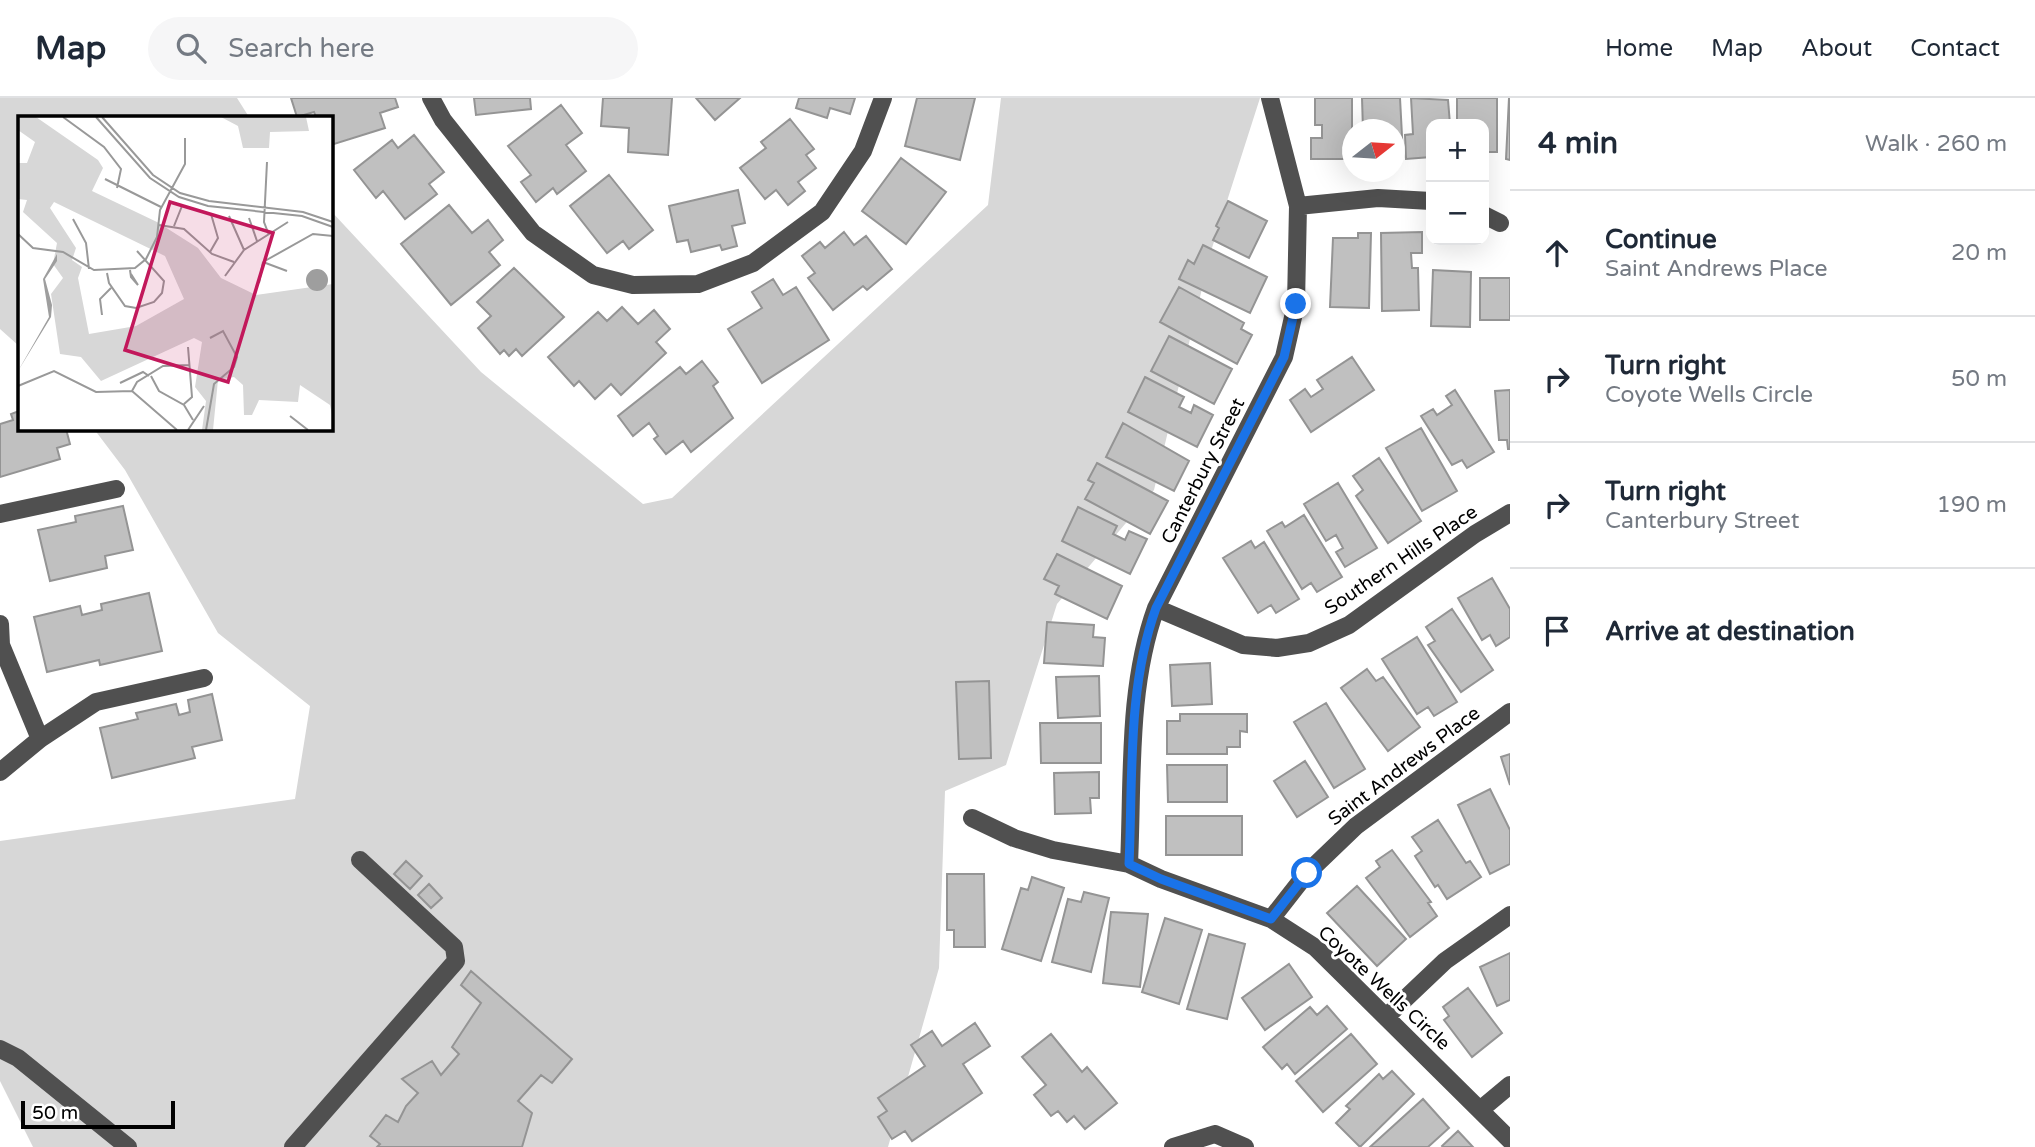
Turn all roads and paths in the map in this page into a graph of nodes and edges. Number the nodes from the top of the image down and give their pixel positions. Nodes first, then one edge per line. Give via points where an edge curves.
1 (431, 98) edge
2 (883, 98) edge
3 (1270, 98) edge
4 (1426, 201) edge
5 (1298, 206) junction
6 (116, 489) dead end
7 (1510, 513) edge
8 (0, 514) edge
9 (1156, 608) junction
10 (0, 624) edge
11 (204, 678) dead end
12 (1510, 712) edge
13 (40, 739) junction
14 (0, 772) edge
15 (972, 818) dead end
16 (360, 860) dead end
17 (1129, 864) junction
18 (1510, 915) edge
19 (1271, 919) junction
20 (1386, 1017) junction
21 (0, 1049) edge
22 (1510, 1085) edge
23 (1480, 1110) junction
24 (1214, 1140) edge
25 (1510, 1140) edge
26 (128, 1147) edge
27 (293, 1147) edge
28 (1173, 1147) edge
29 (1245, 1147) edge

1 - 2 street via 443,120 533,233 593,275 633,285 698,284 753,263 822,212 863,151
3 - 5 street, Canterbury Street
4 - 5 street via 1378,198
5 - 9 street, Canterbury Street via 1296,304 1284,357
6 - 8 street
7 - 9 street, Southern Hills Place via 1349,625 1309,643 1277,648 1243,645
9 - 17 street, Canterbury Street via 1144,639 1138,676
10 - 13 street via 1,645
11 - 13 street via 96,702
12 - 19 street, Saint Andrews Place via 1356,826 1307,873
13 - 14 street
15 - 17 street, Coyote Wells Circle via 1053,850
16 - 27 street via 454,947 456,961
17 - 19 street, Coyote Wells Circle
18 - 20 street via 1445,961
19 - 20 street, Coyote Wells Circle via 1316,948
20 - 23 street, Coyote Wells Circle
21 - 26 street via 18,1058
22 - 23 street
23 - 25 street, Coyote Wells Circle
24 - 28 street
24 - 29 street

